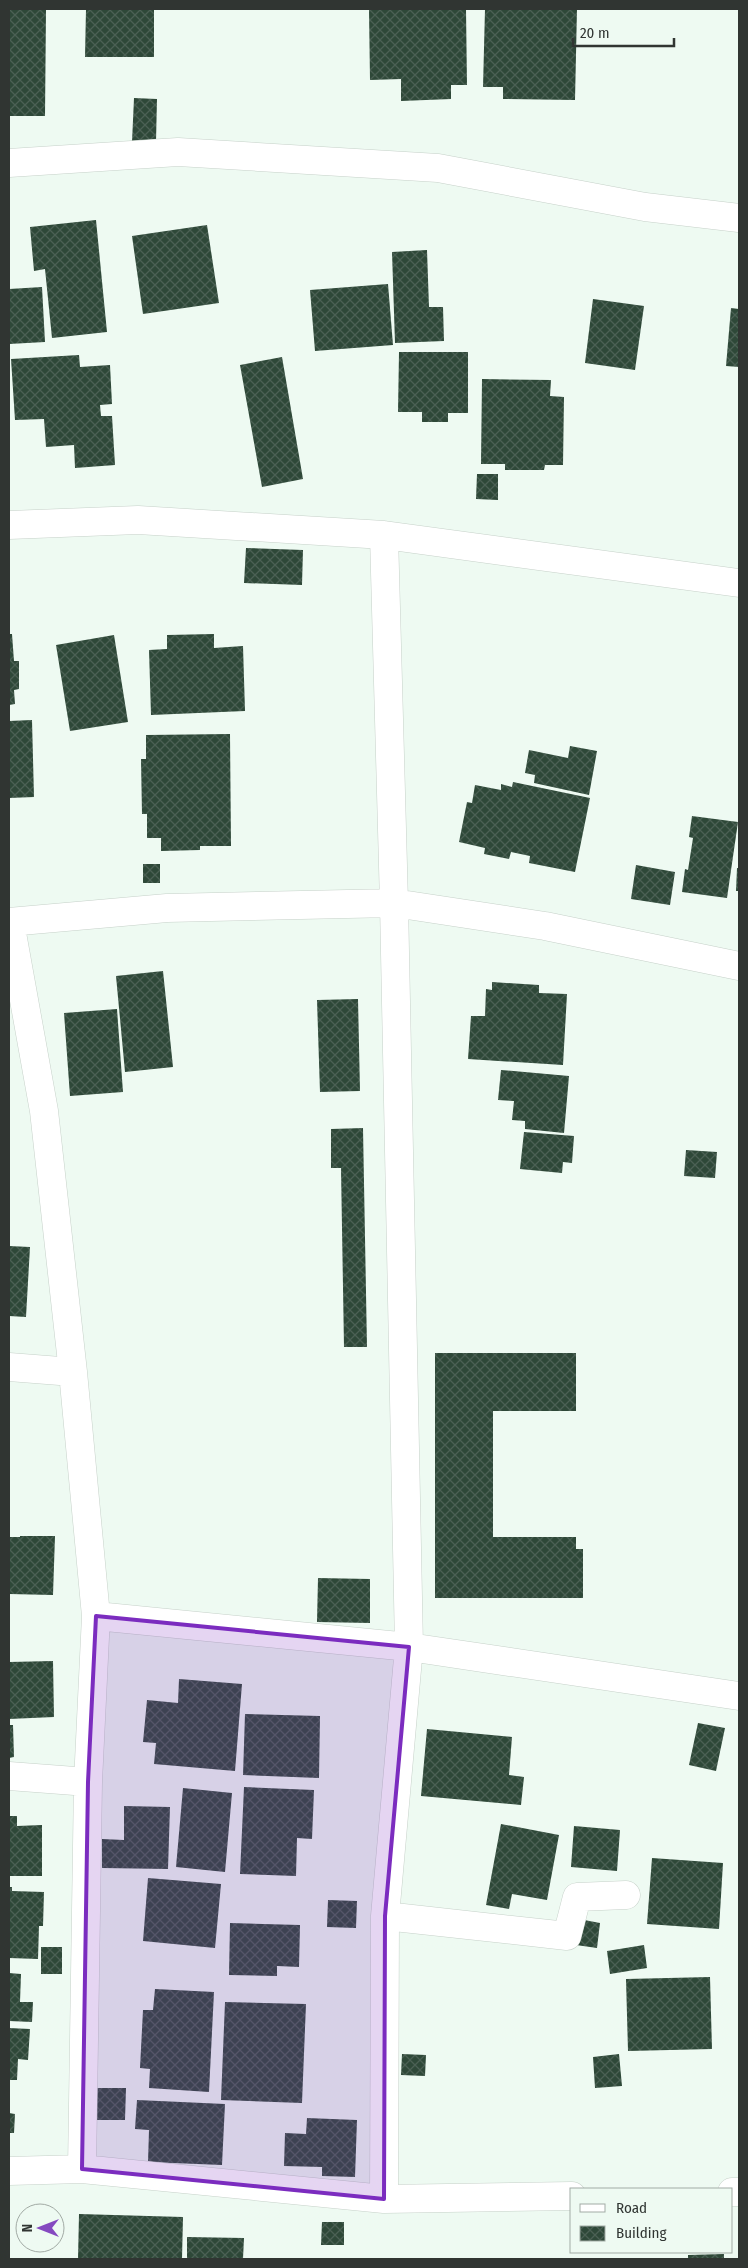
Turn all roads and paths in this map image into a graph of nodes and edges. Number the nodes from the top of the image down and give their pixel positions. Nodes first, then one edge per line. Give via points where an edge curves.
1 (9, 163) edge
2 (739, 218) edge
3 (9, 525) edge
4 (384, 534) junction
5 (739, 583) edge
6 (394, 903) junction
7 (9, 922) edge
8 (739, 966) edge
9 (9, 1367) edge
10 (73, 1372) junction
11 (96, 1616) junction
12 (409, 1647) junction
13 (739, 1696) edge
14 (9, 1776) edge
15 (88, 1782) junction
16 (626, 1895) dead end
17 (385, 1916) junction
18 (82, 2169) junction
19 (9, 2171) edge
20 (570, 2196) edge
21 (384, 2199) junction

1 - 2 street via 178,152 438,168 645,207
3 - 4 street via 138,520
4 - 5 street
4 - 6 street
6 - 7 street via 168,908
6 - 8 street via 545,926
6 - 12 street
7 - 10 street via 44,1111
9 - 10 street
10 - 11 street
11 - 12 street
11 - 15 street
12 - 13 street
12 - 17 street
14 - 15 street
15 - 18 street
16 - 17 street via 578,1897 567,1936
17 - 21 street
18 - 19 street
18 - 21 street
20 - 21 street

